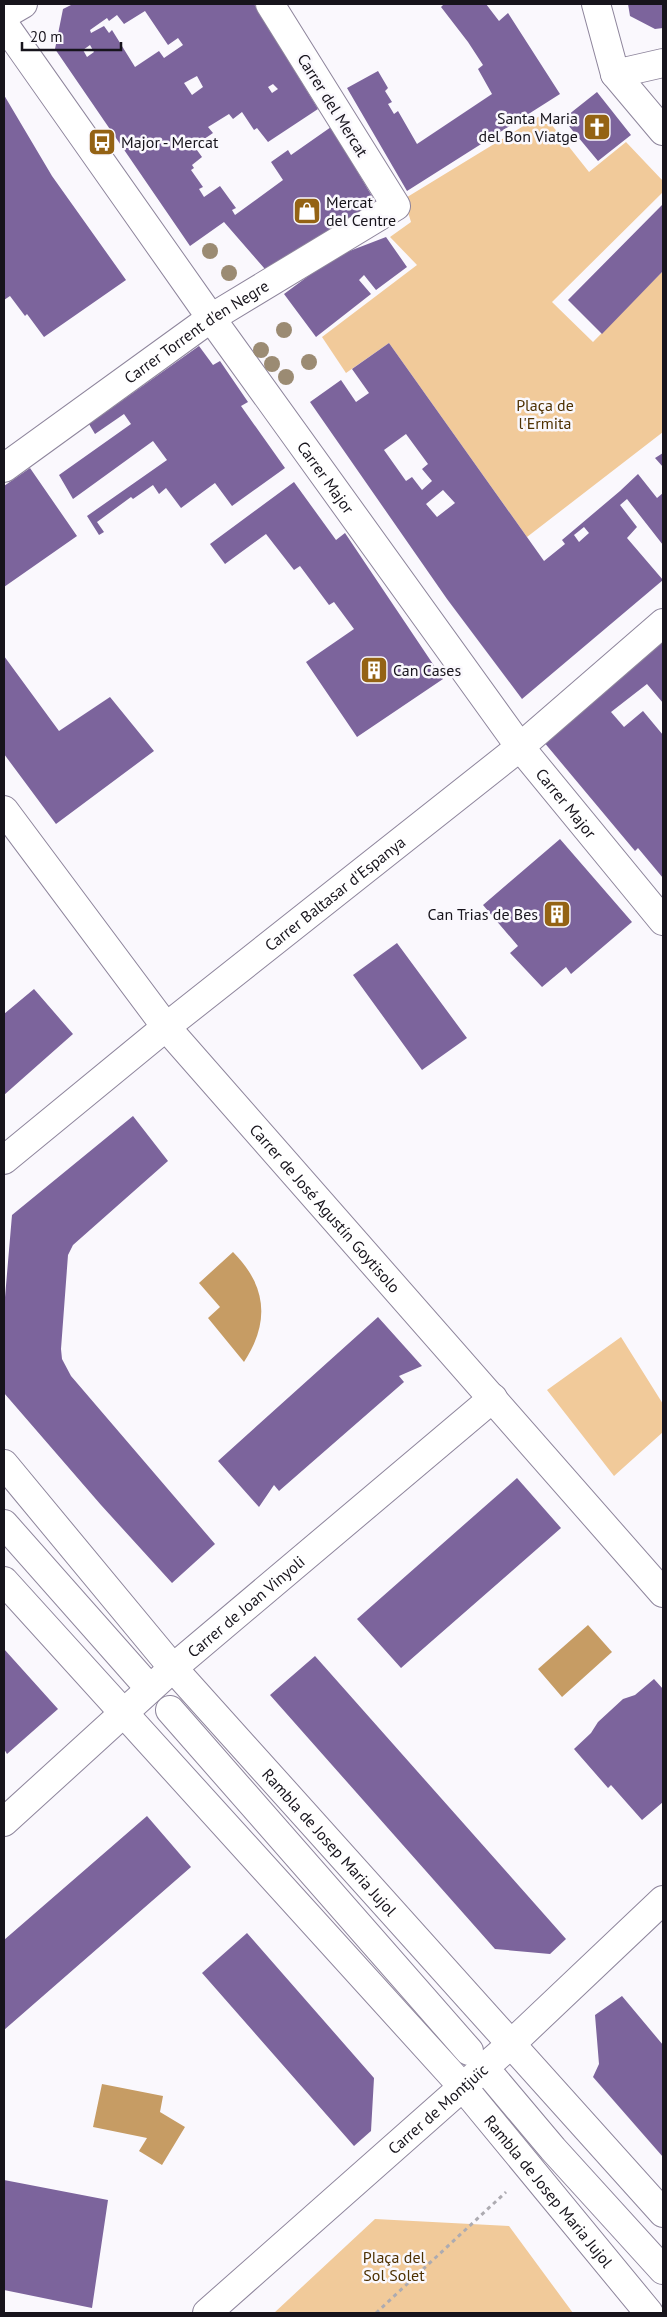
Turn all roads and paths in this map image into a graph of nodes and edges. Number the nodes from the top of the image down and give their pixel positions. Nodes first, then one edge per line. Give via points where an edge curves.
1 (23, 4) edge
2 (270, 4) edge
3 (596, 4) edge
4 (4, 15) edge
5 (4, 24) edge
6 (663, 63) edge
7 (615, 74) junction
8 (663, 131) edge
9 (396, 206) joint
10 (211, 318) junction
11 (4, 468) edge
12 (663, 623) edge
13 (520, 748) junction
14 (4, 810) edge
15 (663, 921) edge
16 (166, 1027) junction
17 (4, 1160) edge
18 (493, 1398) junction
19 (4, 1464) edge
20 (4, 1524) edge
21 (4, 1581) edge
22 (663, 1593) edge
23 (173, 1668) junction
24 (143, 1681) dead end
25 (170, 1710) dead end
26 (124, 1712) junction
27 (4, 1822) edge
28 (663, 1900) edge
29 (510, 2045) junction
30 (469, 2051) dead end
31 (494, 2079) dead end
32 (462, 2086) junction
33 (506, 2192) dead end
34 (663, 2213) edge
35 (663, 2270) edge
36 (207, 2313) edge
37 (376, 2313) edge
38 (649, 2313) edge

1 - 4 street
2 - 9 street, Carrer del Mercat
3 - 7 street
5 - 10 street, Carrer Major
6 - 7 street
7 - 8 street
9 - 10 street, Carrer Torrent d'en Negre
10 - 11 street, Carrer Torrent d'en Negre
10 - 13 street, Carrer Major
12 - 13 street, Carrer Baltasar d'Espanya
13 - 15 street, Carrer Major
13 - 16 street, Carrer Baltasar d'Espanya
14 - 16 street, Carrer de José Agustín Goytisolo
16 - 17 street, Carrer Baltasar d'Espanya
16 - 18 street, Carrer de José Agustín Goytisolo
18 - 22 street, Carrer de José Agustín Goytisolo
18 - 23 street, Carrer de Joan Vinyoli
19 - 23 street, Rambla de Josep Maria Jujol
20 - 24 street
21 - 26 street, Rambla de Josep Maria Jujol
23 - 26 street, Carrer de Joan Vinyoli
23 - 29 street, Rambla de Josep Maria Jujol
25 - 30 street, Rambla de Josep Maria Jujol
26 - 27 street, Carrer de Joan Vinyoli
26 - 32 street, Rambla de Josep Maria Jujol
28 - 29 street, Carrer de Montjuïc
29 - 32 street, Carrer de Montjuïc
29 - 34 street, Rambla de Josep Maria Jujol
31 - 35 street, Rambla de Josep Maria Jujol via 552,2149
32 - 36 street, Carrer de Montjuïc
32 - 38 street, Rambla de Josep Maria Jujol
33 - 37 path

